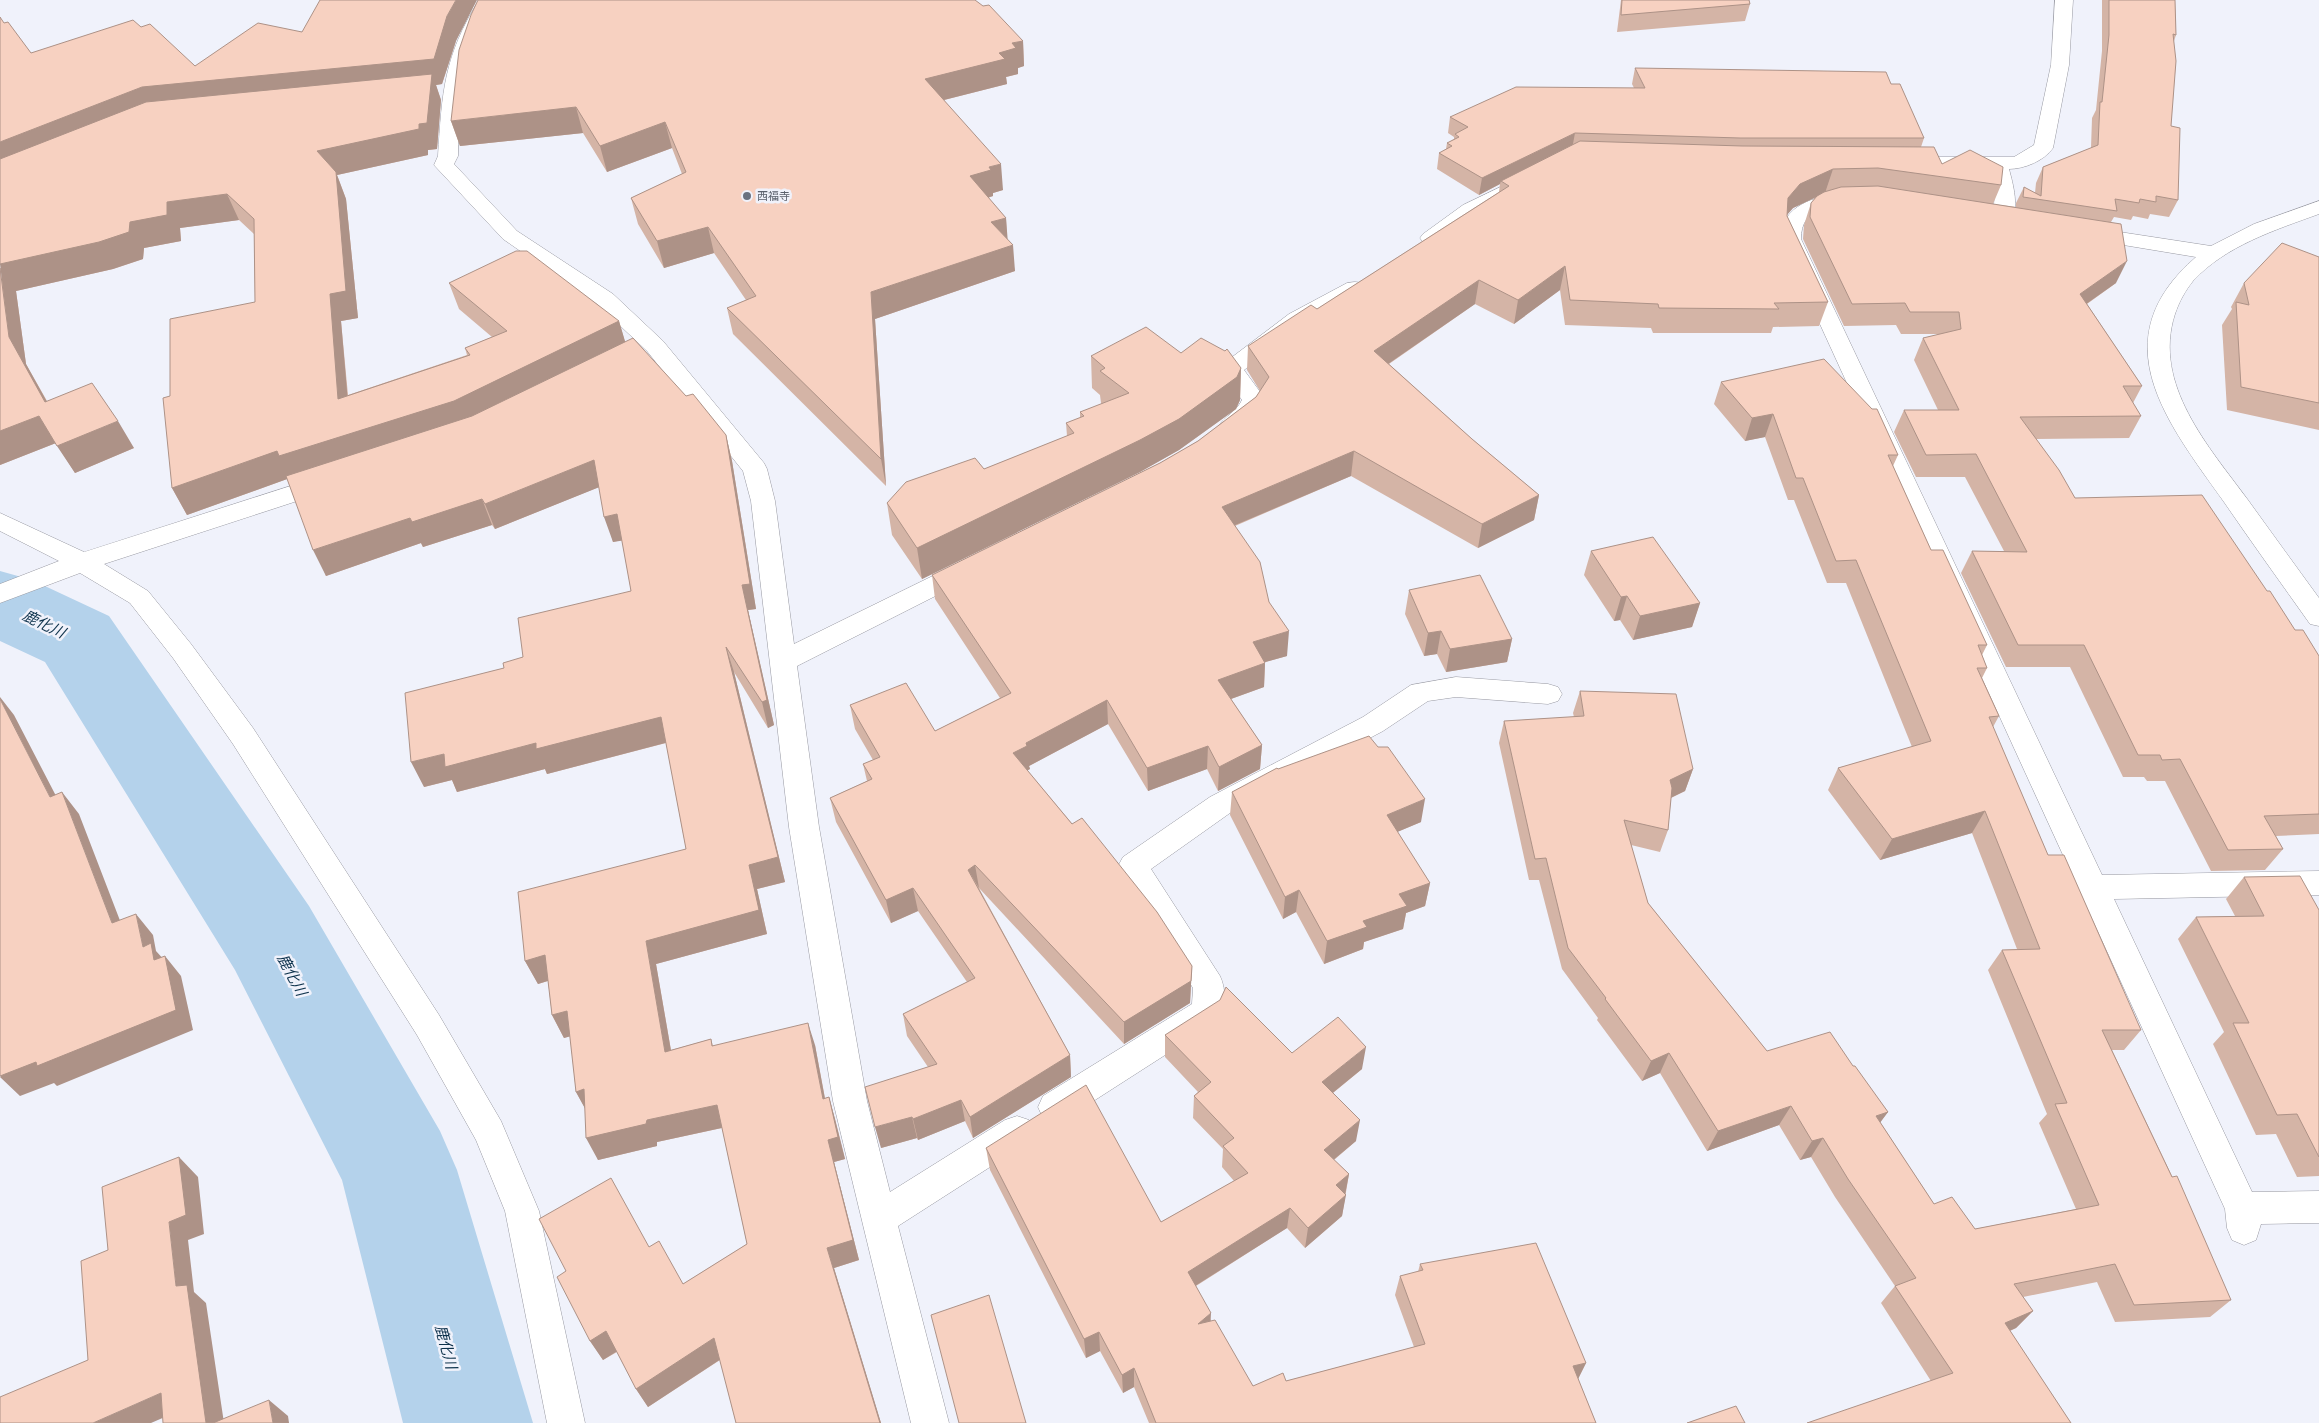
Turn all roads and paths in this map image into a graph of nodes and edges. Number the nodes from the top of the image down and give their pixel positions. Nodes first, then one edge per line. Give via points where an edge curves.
1 (488, 0) edge
2 (2064, 0) edge
3 (1881, 162) edge
4 (1997, 163) junction
5 (1530, 179) edge
6 (1861, 200) edge
7 (2319, 207) edge
8 (2003, 219) edge
9 (2258, 229) junction
10 (2069, 230) edge
11 (2281, 242) edge
12 (1417, 247) edge
13 (2212, 253) junction
14 (1370, 278) edge
15 (1217, 437) edge
16 (353, 474) edge
17 (0, 520) edge
18 (987, 559) edge
19 (68, 568) junction
20 (0, 594) edge
21 (2319, 617) edge
22 (784, 661) junction
23 (1548, 694) dead end
24 (2319, 883) edge
25 (2094, 887) junction
26 (2319, 1207) edge
27 (878, 1219) junction
28 (566, 1423) edge
29 (930, 1423) edge

1 - 22 street via 470,28 442,92 448,156 444,165 510,235 605,299 646,351 755,469 763,501
2 - 4 street via 2060,66 2043,148 2018,163
3 - 4 street
4 - 8 street via 2005,190
5 - 12 street via 1470,209
6 - 25 street via 1825,201 1815,205 1792,223 1791,238
7 - 9 street
9 - 11 street
9 - 13 street
10 - 13 street
13 - 21 street via 2188,273 2172,294 2161,318 2159,363 2163,377 2191,439
14 - 15 street via 1297,319 1231,368 1254,400 1246,415
16 - 19 street
17 - 19 street
18 - 22 street
19 - 20 street
19 - 28 street via 139,597 182,651 243,736 423,1017 489,1132 522,1211
22 - 27 street via 804,827 850,1101
23 - 27 street via 1456,687 1421,692 1374,724 1220,805 1133,866 1209,986 1206,1010
24 - 25 street
25 - 26 street via 2243,1218
27 - 29 street

